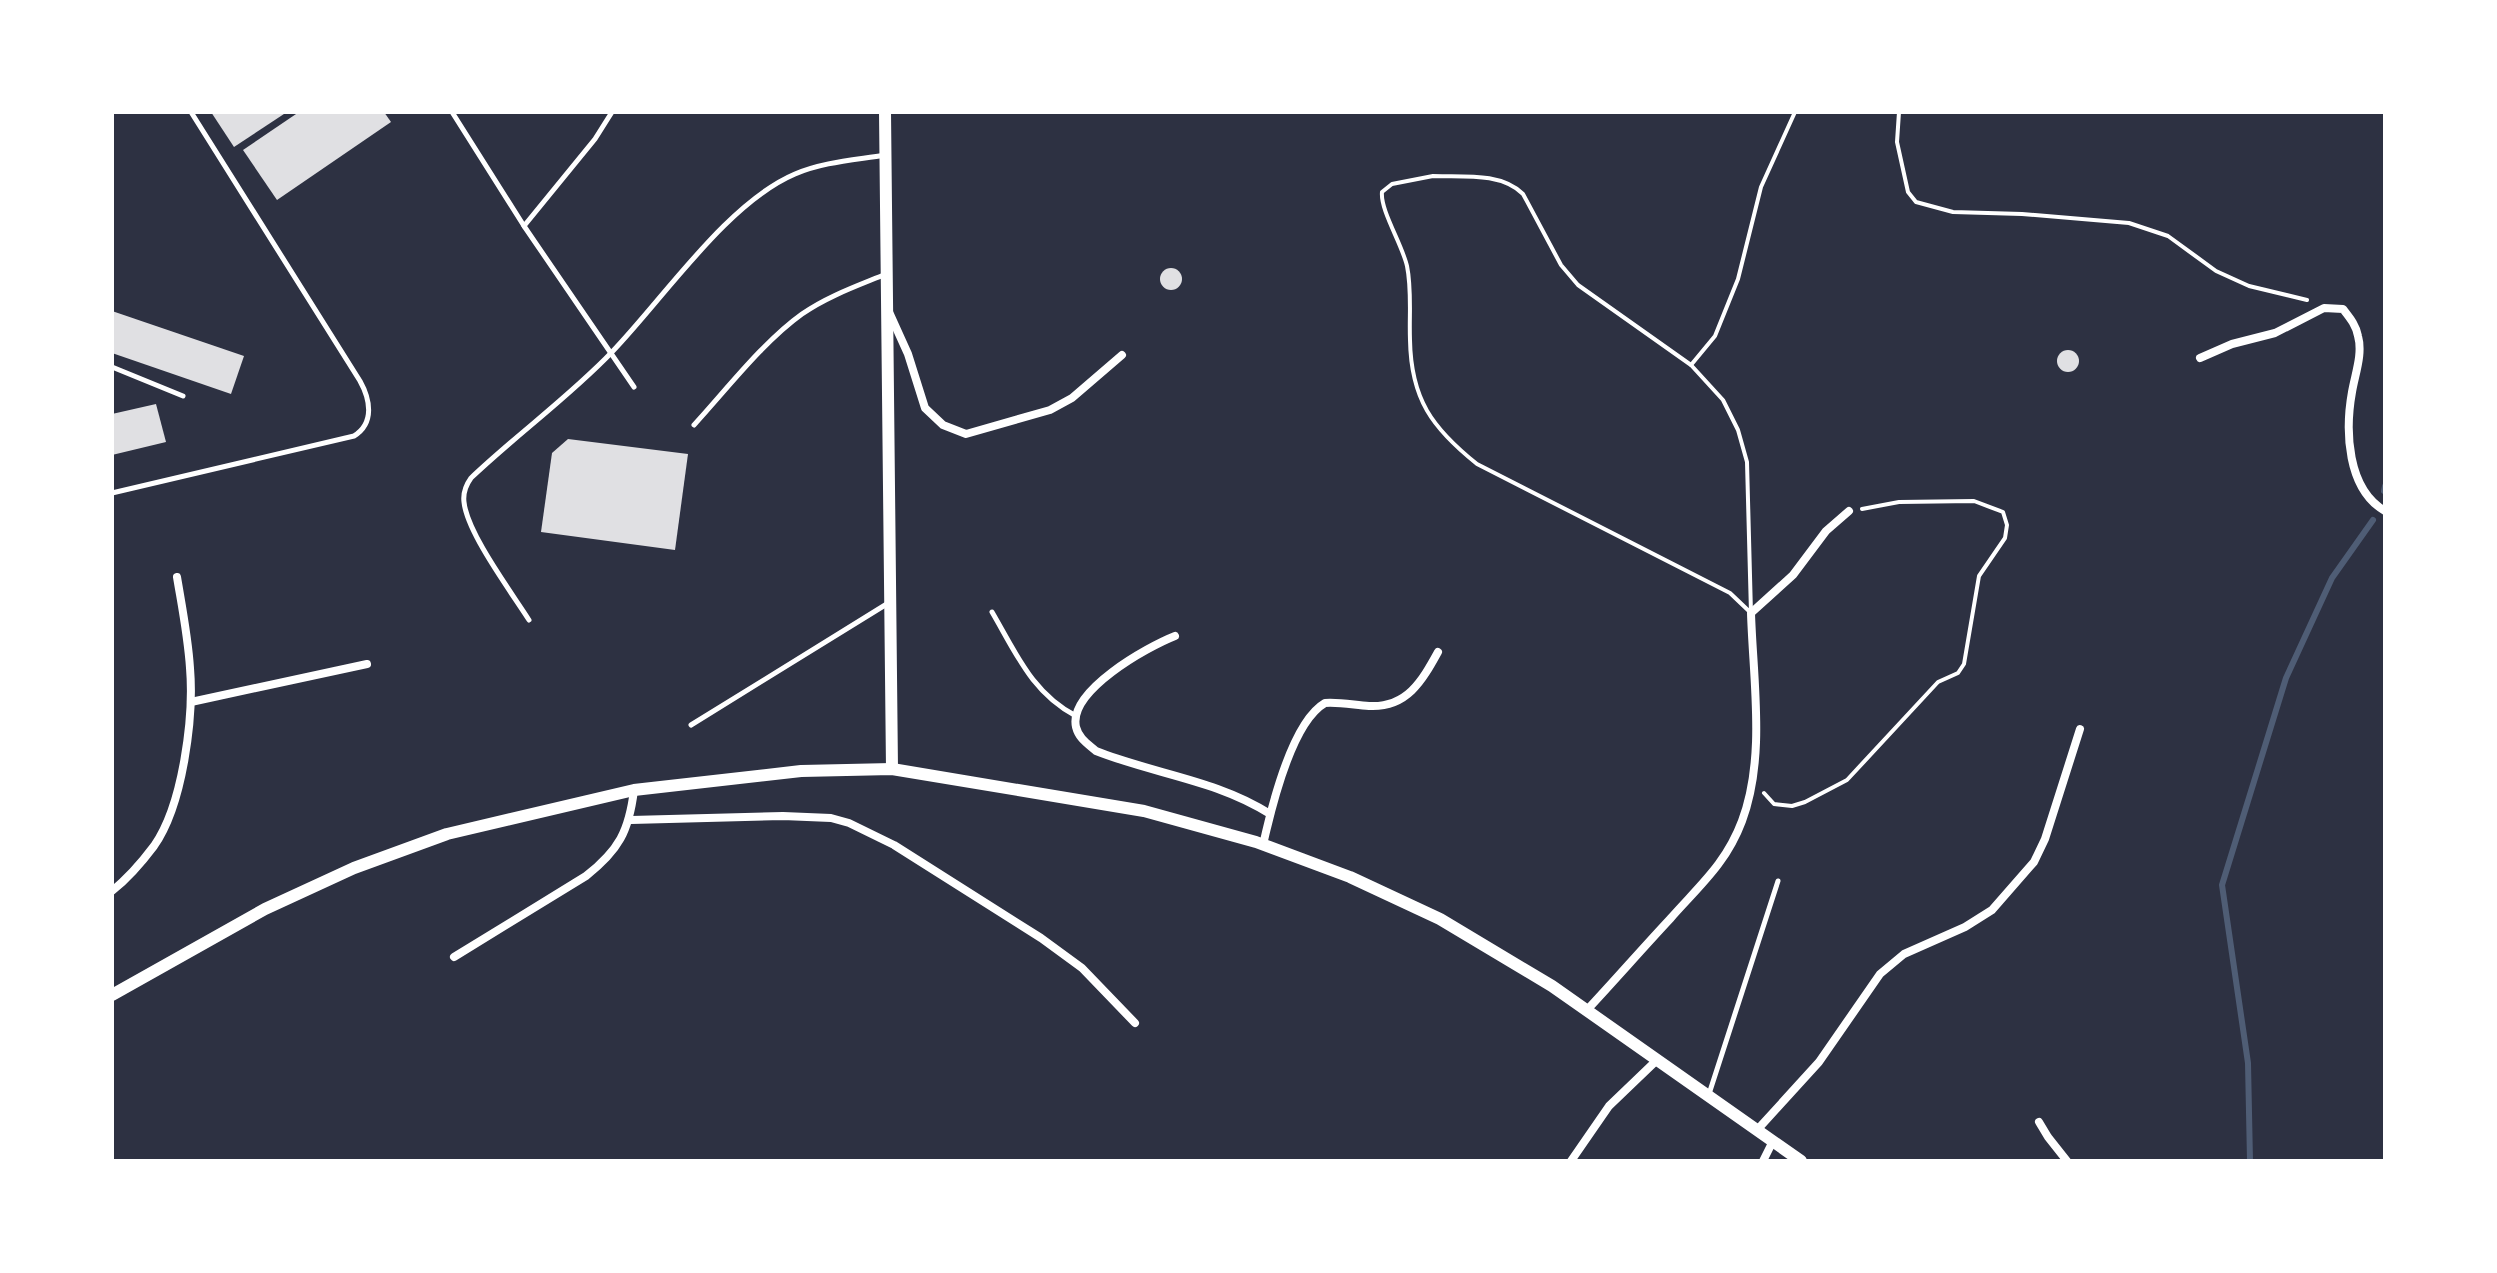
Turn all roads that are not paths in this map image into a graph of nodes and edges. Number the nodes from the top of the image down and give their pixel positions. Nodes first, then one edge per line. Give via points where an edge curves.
1 (191, 112) edge
2 (452, 112) edge
3 (612, 112) edge
4 (885, 112) edge
5 (886, 155) junction
6 (524, 226) junction
7 (887, 274) junction
8 (887, 309) junction
9 (611, 353) junction
10 (1122, 355) dead end
11 (2200, 358) dead end
12 (112, 367) edge
13 (634, 387) dead end
14 (183, 396) dead end
15 (694, 425) dead end
16 (112, 493) edge
17 (1849, 511) road end
18 (2385, 511) edge
19 (177, 577) dead end
20 (891, 602) junction
21 (992, 612) dead end
22 (529, 620) dead end
23 (1175, 636) dead end
24 (1438, 652) dead end
25 (367, 664) dead end
26 (191, 702) junction
27 (1077, 717) junction
28 (691, 725) dead end
29 (2080, 729) dead end
30 (892, 769) junction
31 (634, 790) junction
32 (1270, 814) junction
33 (631, 820) junction
34 (1263, 845) junction
35 (1778, 881) dead end
36 (112, 891) edge
37 (454, 957) dead end
38 (112, 995) edge
39 (1587, 1010) junction
40 (1135, 1023) dead end
41 (1658, 1059) junction
42 (1709, 1095) junction
43 (2039, 1122) dead end
44 (1758, 1129) junction
45 (1773, 1141) junction
46 (1571, 1161) edge
47 (1763, 1161) edge
48 (1801, 1161) edge
49 (2067, 1161) edge

1 - 16 lane via 360,381 368,396 368,415 354,436
2 - 6 lane
3 - 6 lane
4 - 5 street
5 - 7 street
5 - 9 lane via 797,173 773,185 744,206
6 - 9 lane
7 - 8 street
7 - 15 lane via 801,315
8 - 10 street via 925,408 943,425 966,434 1050,410
8 - 20 street
9 - 13 lane
9 - 22 lane via 466,485 464,503 482,545
11 - 18 street via 2275,333 2324,308 2343,309 2359,339 2348,432 2355,470 2372,503
12 - 14 lane
17 - 39 street via 1751,613 1751,787 1731,847 1709,879
19 - 26 street
20 - 28 lane
20 - 30 street
21 - 27 lane via 1033,682 1056,706
23 - 27 street via 1107,676
24 - 32 street via 1421,682 1396,702 1325,703 1316,708 1297,741
25 - 26 street
26 - 36 street via 180,776 163,830
27 - 32 street via 1082,740 1096,751 1206,785
29 - 44 street via 2034,862 1992,910 1904,954 1880,974 1819,1062
30 - 31 street via 801,771
30 - 34 street via 1144,811
31 - 33 street
31 - 38 street via 447,834 354,868 265,909
32 - 34 street
33 - 37 street via 595,869
33 - 40 street via 783,816 849,823 894,845 1041,938 1082,968
34 - 39 street via 1350,877 1440,919
35 - 42 lane
39 - 41 street
41 - 42 street
41 - 46 street via 1609,1106
42 - 44 street
43 - 49 street
44 - 45 street
45 - 47 street
45 - 48 street

